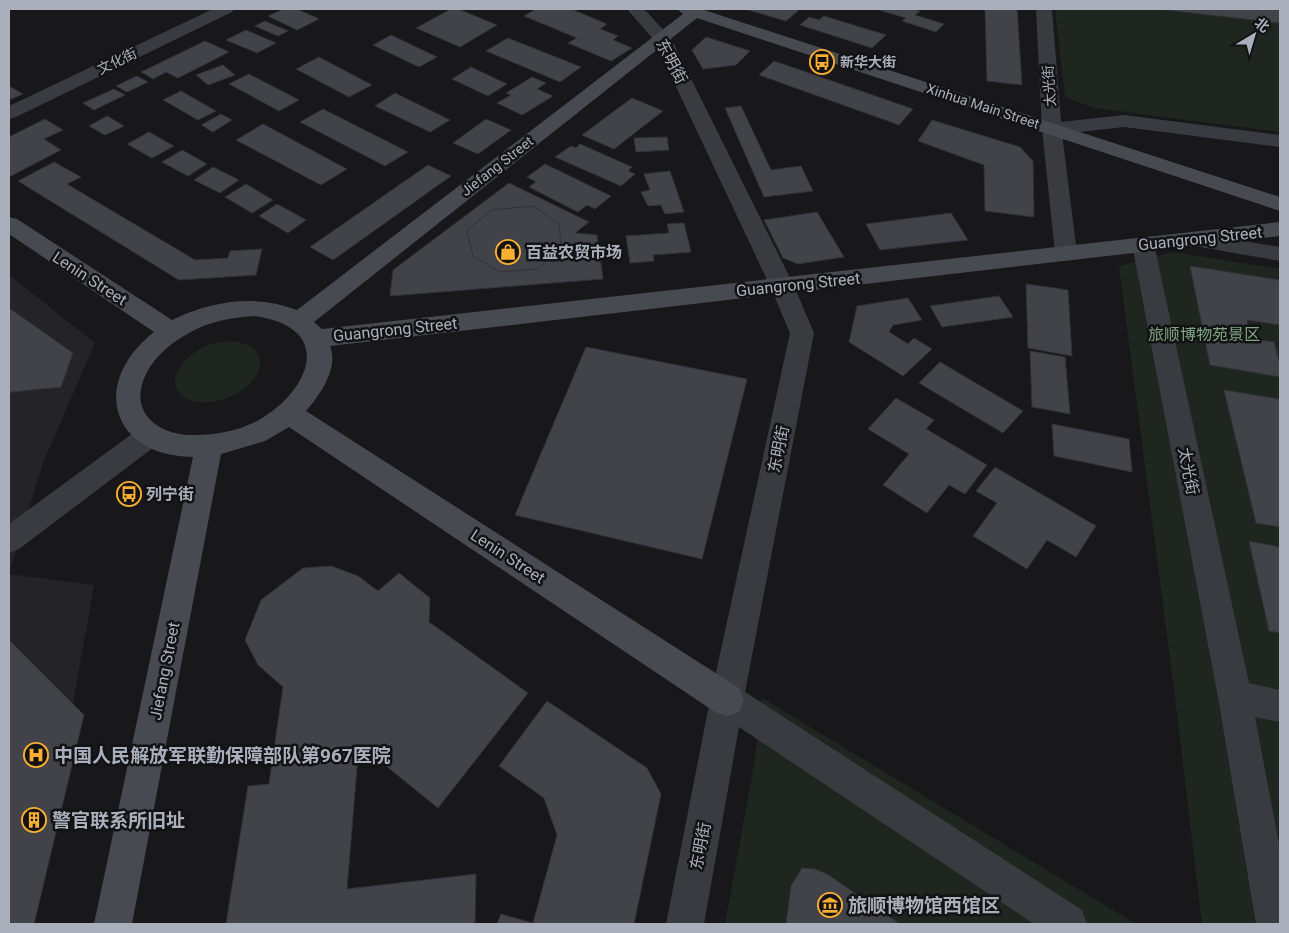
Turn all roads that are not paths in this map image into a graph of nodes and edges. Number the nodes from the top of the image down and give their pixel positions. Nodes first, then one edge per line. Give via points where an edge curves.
1 (226, 9) edge
2 (635, 9) edge
3 (1044, 9) edge
4 (690, 10) edge
5 (662, 38) junction
6 (9, 113) edge
7 (1052, 129) junction
8 (1280, 141) edge
9 (1280, 204) edge
10 (9, 224) edge
11 (1280, 229) edge
12 (1191, 239) junction
13 (1143, 244) junction
14 (1066, 253) junction
15 (1280, 254) edge
16 (782, 286) junction
17 (307, 330) junction
18 (172, 332) junction
19 (289, 413) junction
20 (149, 436) junction
21 (209, 447) junction
22 (9, 540) edge
23 (1235, 697) junction
24 (727, 700) junction
25 (1280, 706) edge
26 (113, 924) edge
27 (685, 924) edge
28 (1068, 924) edge
29 (1275, 924) edge

1 - 6 street, 文化街
2 - 5 street, 东明街
3 - 7 street, 太光街
4 - 5 street, Jiefang Street
4 - 7 street, Xinhua Main Street
5 - 16 street, 东明街
5 - 17 street, Jiefang Street
7 - 8 street via 1124,121
7 - 9 street, Xinhua Main Street
7 - 14 street, 太光街
10 - 18 street, Lenin Street
11 - 12 street, Guangrong Street
12 - 13 street, Guangrong Street
12 - 15 street
13 - 14 street, Guangrong Street
13 - 23 street, 太光街
14 - 16 street, Guangrong Street
16 - 17 street, Guangrong Street
16 - 24 street, 东明街 via 802,333
17 - 18 street via 279,312 254,308 226,310 198,318
17 - 19 street via 320,355 317,375 307,394
18 - 20 street via 148,351 132,374 126,397 132,419
19 - 21 street via 266,429
19 - 24 street, Lenin Street
20 - 21 street via 176,446
20 - 22 street
21 - 26 street, Jiefang Street
23 - 25 street
23 - 29 street, 太光街
24 - 27 street, 东明街
24 - 28 street

